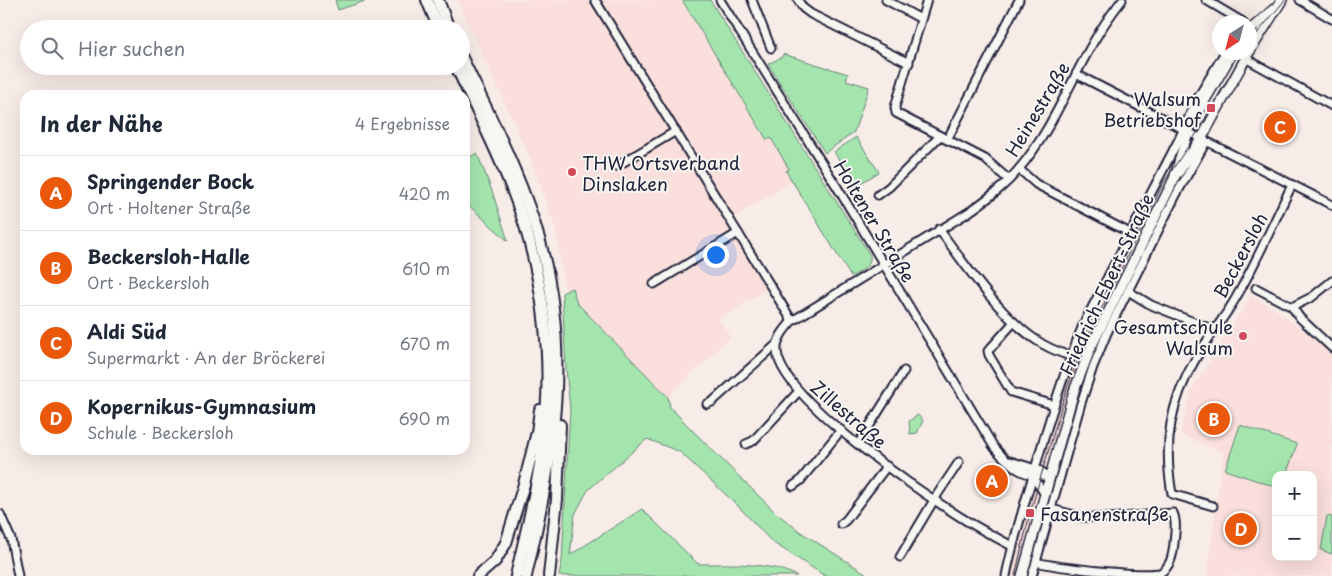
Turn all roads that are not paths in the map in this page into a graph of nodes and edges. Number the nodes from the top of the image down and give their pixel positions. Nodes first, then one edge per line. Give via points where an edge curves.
1 (427, 0) edge
2 (438, 0) edge
3 (595, 0) edge
4 (720, 0) edge
5 (752, 0) edge
6 (798, 0) edge
7 (886, 0) edge
8 (928, 0) edge
9 (1019, 0) edge
10 (1122, 0) edge
11 (1206, 0) edge
12 (1300, 0) edge
13 (1279, 4) edge
14 (1229, 15) edge
15 (922, 19) junction
16 (1332, 19) edge
17 (439, 20) edge
18 (442, 20) edge
19 (1257, 20) edge
20 (1257, 40) edge
21 (772, 48) dead end
22 (1220, 60) edge
23 (1228, 60) edge
24 (1245, 60) edge
25 (1257, 60) edge
26 (908, 63) junction
27 (1076, 74) junction
28 (460, 75) edge
29 (470, 75) edge
30 (467, 90) edge
31 (470, 96) edge
32 (1332, 106) edge
33 (676, 131) junction
34 (1185, 131) junction
35 (943, 138) junction
36 (1204, 140) junction
37 (617, 166) dead end
38 (1019, 170) junction
39 (1174, 179) junction
40 (1009, 180) junction
41 (1292, 185) junction
42 (878, 195) dead end
43 (1332, 205) edge
44 (939, 229) junction
45 (738, 233) junction
46 (1130, 234) junction
47 (884, 264) junction
48 (654, 284) dead end
49 (1331, 285) edge
50 (1256, 288) dead end
51 (1128, 291) junction
52 (1292, 307) junction
53 (792, 321) junction
54 (1014, 322) junction
55 (1214, 330) junction
56 (778, 344) junction
57 (1332, 348) edge
58 (547, 354) junction
59 (1070, 356) junction
60 (904, 371) dead end
61 (557, 384) junction
62 (799, 391) junction
63 (707, 404) dead end
64 (1054, 405) junction
65 (841, 430) junction
66 (746, 444) dead end
67 (858, 444) junction
68 (959, 462) dead end
69 (887, 466) junction
70 (1035, 472) junction
71 (1051, 472) junction
72 (793, 486) dead end
73 (1044, 494) junction
74 (934, 500) junction
75 (1213, 506) dead end
76 (1051, 509) junction
77 (0, 514) edge
78 (841, 524) dead end
79 (1012, 546) junction
80 (900, 557) dead end
81 (1036, 562) junction
82 (18, 576) edge
83 (478, 576) edge
84 (516, 576) edge
85 (526, 576) edge
86 (549, 576) edge
87 (1006, 576) edge
88 (1022, 576) edge
89 (1032, 576) edge

1 - 17 highway
2 - 18 highway
3 - 33 street
4 - 47 street, Holtener Straße
5 - 21 street
6 - 26 street via 811,14
7 - 15 street
8 - 15 street
9 - 35 street
10 - 27 street, Heinestraße via 1094,40
11 - 14 street
12 - 16 street
13 - 19 main road, Friedrich-Ebert-Straße
13 - 20 main road, Friedrich-Ebert-Straße
15 - 26 street
22 - 34 street via 1201,92
23 - 34 main road, Friedrich-Ebert-Straße
24 - 36 main road, Friedrich-Ebert-Straße
25 - 32 street
26 - 35 street via 896,113
27 - 34 street
27 - 38 street, Heinestraße
28 - 30 highway
29 - 61 highway via 507,152 534,224 550,296
31 - 58 highway via 498,156 524,226 541,298
33 - 37 street
33 - 45 street
34 - 36 street
34 - 39 main road, Friedrich-Ebert-Straße
34 - 46 street
35 - 40 street via 985,159
35 - 42 street
36 - 39 main road, Friedrich-Ebert-Straße
36 - 41 street
36 - 51 street, Friedrich-Ebert-Straße
38 - 40 street, Heinestraße
38 - 46 street via 1036,184
39 - 71 main road, Friedrich-Ebert-Straße via 1091,346 1074,391
40 - 44 street, Heinestraße via 969,212
41 - 43 street
41 - 55 street, Beckersloh via 1234,302
44 - 47 street, Heinestraße
44 - 54 street
45 - 48 street
45 - 53 street
46 - 59 street
47 - 53 street
47 - 70 street, Holtener Straße via 994,447 1016,468
49 - 52 street
50 - 52 street
51 - 55 street via 1151,305
51 - 76 street, Friedrich-Ebert-Straße via 1093,367
52 - 57 street
53 - 56 street
54 - 59 street via 1036,340
54 - 64 street via 990,348 989,355 1011,392
55 - 75 street, Beckersloh via 1186,376 1176,400 1167,450 1172,494
56 - 62 street, Zillestraße via 781,362
56 - 63 street
58 - 83 highway via 537,432 512,525 500,553
58 - 84 highway via 542,452
59 - 64 street
60 - 67 street
61 - 85 highway via 551,454
61 - 86 highway via 559,455
62 - 65 street, Zillestraße
62 - 66 street via 753,441
64 - 70 street
65 - 67 street, Zillestraße
65 - 72 street
67 - 69 street, Zillestraße
68 - 74 street
69 - 74 street, Zillestraße
69 - 78 street
70 - 71 street
70 - 73 street, Holtener Straße
70 - 79 street
71 - 73 main road, Friedrich-Ebert-Straße
73 - 88 main road, Friedrich-Ebert-Straße
74 - 79 street, Zillestraße
74 - 80 street
76 - 81 street, Friedrich-Ebert-Straße
76 - 81 street via 1082,517 1170,512 1175,516 1174,549 1168,568 1159,574 1135,576 1074,570
77 - 82 street via 11,539
79 - 87 street
81 - 89 street, Friedrich-Ebert-Straße

